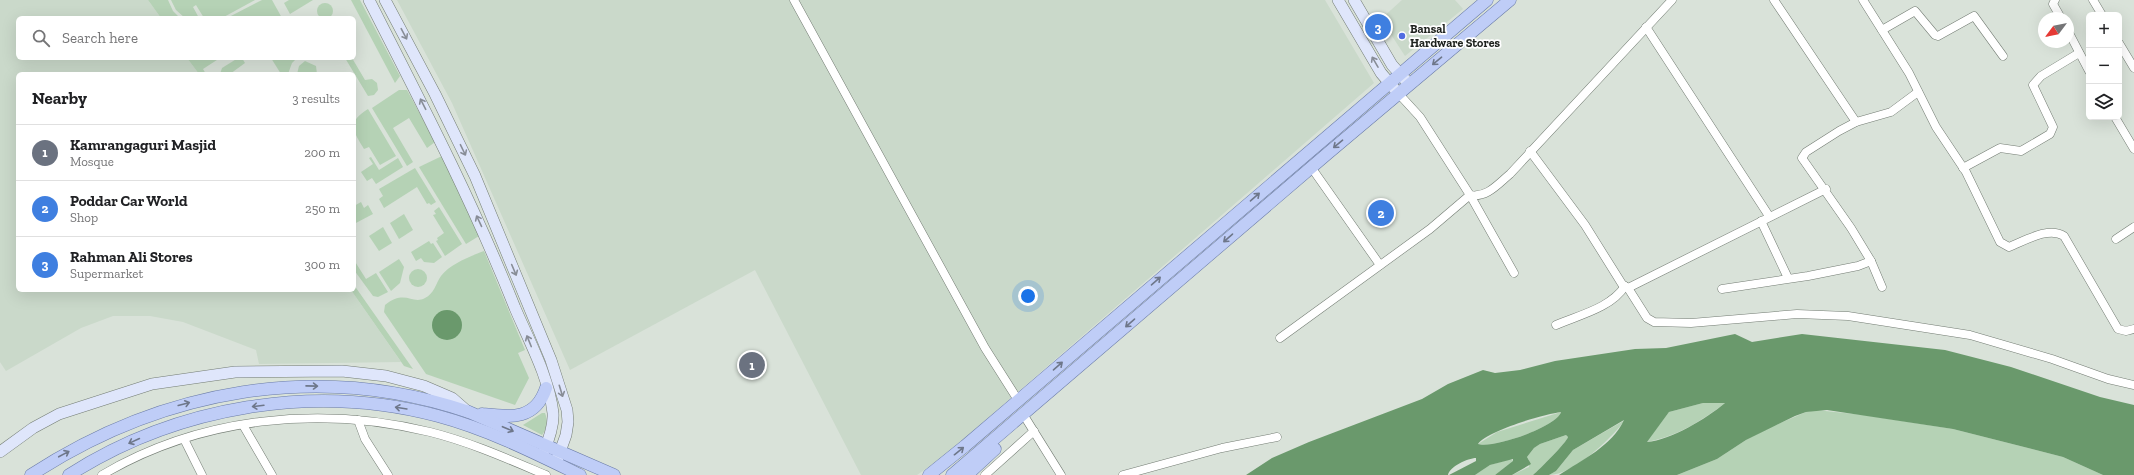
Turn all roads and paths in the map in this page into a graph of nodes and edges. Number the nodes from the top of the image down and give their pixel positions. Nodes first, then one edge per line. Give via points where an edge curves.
1 (369, 0) edge
2 (386, 0) edge
3 (794, 0) edge
4 (1338, 0) edge
5 (1354, 0) edge
6 (1487, 0) edge
7 (1510, 0) edge
8 (1672, 0) edge
9 (1774, 0) edge
10 (1863, 0) edge
11 (2055, 0) edge
12 (2093, 0) edge
13 (2058, 12) edge
14 (2100, 12) edge
15 (396, 21) junction
16 (1646, 26) junction
17 (383, 28) junction
18 (1882, 30) junction
19 (2074, 42) edge
20 (2122, 48) edge
21 (2080, 53) junction
22 (2003, 56) dead end
23 (2086, 65) edge
24 (2134, 68) edge
25 (1400, 74) junction
26 (1389, 82) junction
27 (1409, 84) junction
28 (1918, 92) junction
29 (1398, 93) junction
30 (2117, 120) edge
31 (1856, 122) junction
32 (2134, 149) edge
33 (1530, 151) junction
34 (1311, 168) junction
35 (1964, 168) junction
36 (1826, 189) junction
37 (1470, 195) junction
38 (1769, 216) junction
39 (1761, 220) junction
40 (2134, 227) edge
41 (500, 237) junction
42 (2116, 239) dead end
43 (489, 242) junction
44 (1871, 261) junction
45 (1380, 265) junction
46 (1514, 273) dead end
47 (1788, 278) junction
48 (1627, 287) junction
49 (1882, 287) dead end
50 (1722, 289) dead end
51 (1556, 325) dead end
52 (2134, 329) edge
53 (1280, 338) dead end
54 (551, 360) junction
55 (538, 365) junction
56 (2134, 385) edge
57 (546, 388) junction
58 (1018, 400) junction
59 (469, 412) junction
60 (1023, 414) junction
61 (358, 420) junction
62 (243, 425) junction
63 (1034, 431) junction
64 (1277, 437) dead end
65 (184, 439) junction
66 (547, 445) junction
67 (561, 451) junction
68 (0, 452) edge
69 (550, 461) junction
70 (31, 475) edge
71 (69, 475) edge
72 (102, 475) edge
73 (202, 475) edge
74 (272, 475) edge
75 (388, 475) edge
76 (546, 475) edge
77 (580, 475) edge
78 (614, 475) edge
79 (928, 475) edge
80 (952, 475) edge
81 (967, 475) edge
82 (985, 475) edge
83 (1061, 475) edge
84 (1123, 475) edge

1 - 17 street
2 - 15 street
3 - 58 street via 985,348
26 -> 4 street via 1381,73
5 - 25 street via 1392,65
6 - 25 main road
7 -> 27 main road
8 - 16 street
9 - 31 street
10 - 18 street
11 - 13 street via 2053,4
12 - 14 street
15 - 17 street
15 -> 41 street via 475,176
16 - 33 street
16 - 38 street
43 -> 17 street
18 - 22 street via 1915,11 1938,36 1974,16
18 - 28 street
19 - 21 street
20 - 24 street
21 - 23 street
21 - 35 street via 2041,76 2033,85 2053,127 2050,134 2021,151 2000,148
25 - 26 main road
25 - 27 street
26 - 29 street
58 -> 26 main road
27 - 29 main road
28 - 31 street via 1891,112
28 - 35 street via 1936,127
29 -> 34 main road
29 - 37 street via 1420,118
30 - 32 street
31 - 36 street via 1803,154 1802,158
33 - 37 street via 1510,174 1488,193 1480,196
33 - 48 street
34 - 45 street
34 -> 60 main road
35 - 52 street via 2000,242 2009,247 2050,232 2058,232 2064,236 2115,326 2126,332
36 - 38 street
36 - 44 street
37 - 45 street via 1430,229
37 - 46 street
38 - 39 street
39 - 47 street
39 - 48 street
40 - 42 street
41 - 43 street
41 -> 54 street
55 -> 43 street
44 - 47 street via 1840,270
44 - 49 street
45 - 53 street
47 - 50 street
48 - 51 street via 1609,302
48 - 56 street via 1647,318 1654,322 1690,323 1798,314 1848,316 1970,335
54 - 55 street
54 -> 67 street via 567,410 566,435
55 - 57 street
57 - 59 main road via 538,404 522,415 509,417
57 - 66 street via 553,415
79 -> 58 main road
59 -> 66 main road
59 - 68 street via 452,398 424,386 386,376 317,370 235,372 152,384 59,414 33,428
70 -> 59 main road via 60,456 132,422 170,408 250,391 308,386 372,389 416,397
60 - 63 street
60 - 80 main road
60 - 81 main road via 1002,443
61 - 62 street via 286,418
61 - 75 street via 365,439
61 - 76 street via 431,432 485,450
62 - 65 street
62 - 74 street
63 - 82 street
63 - 83 street
64 - 84 street via 1222,448
65 - 72 street via 133,458
65 - 73 street
66 - 67 main road
66 - 69 street
67 - 69 street
67 - 78 main road
69 -> 71 main road via 459,423 407,409 344,402 310,402 238,409 182,423 121,447
69 - 76 street
69 - 77 main road

